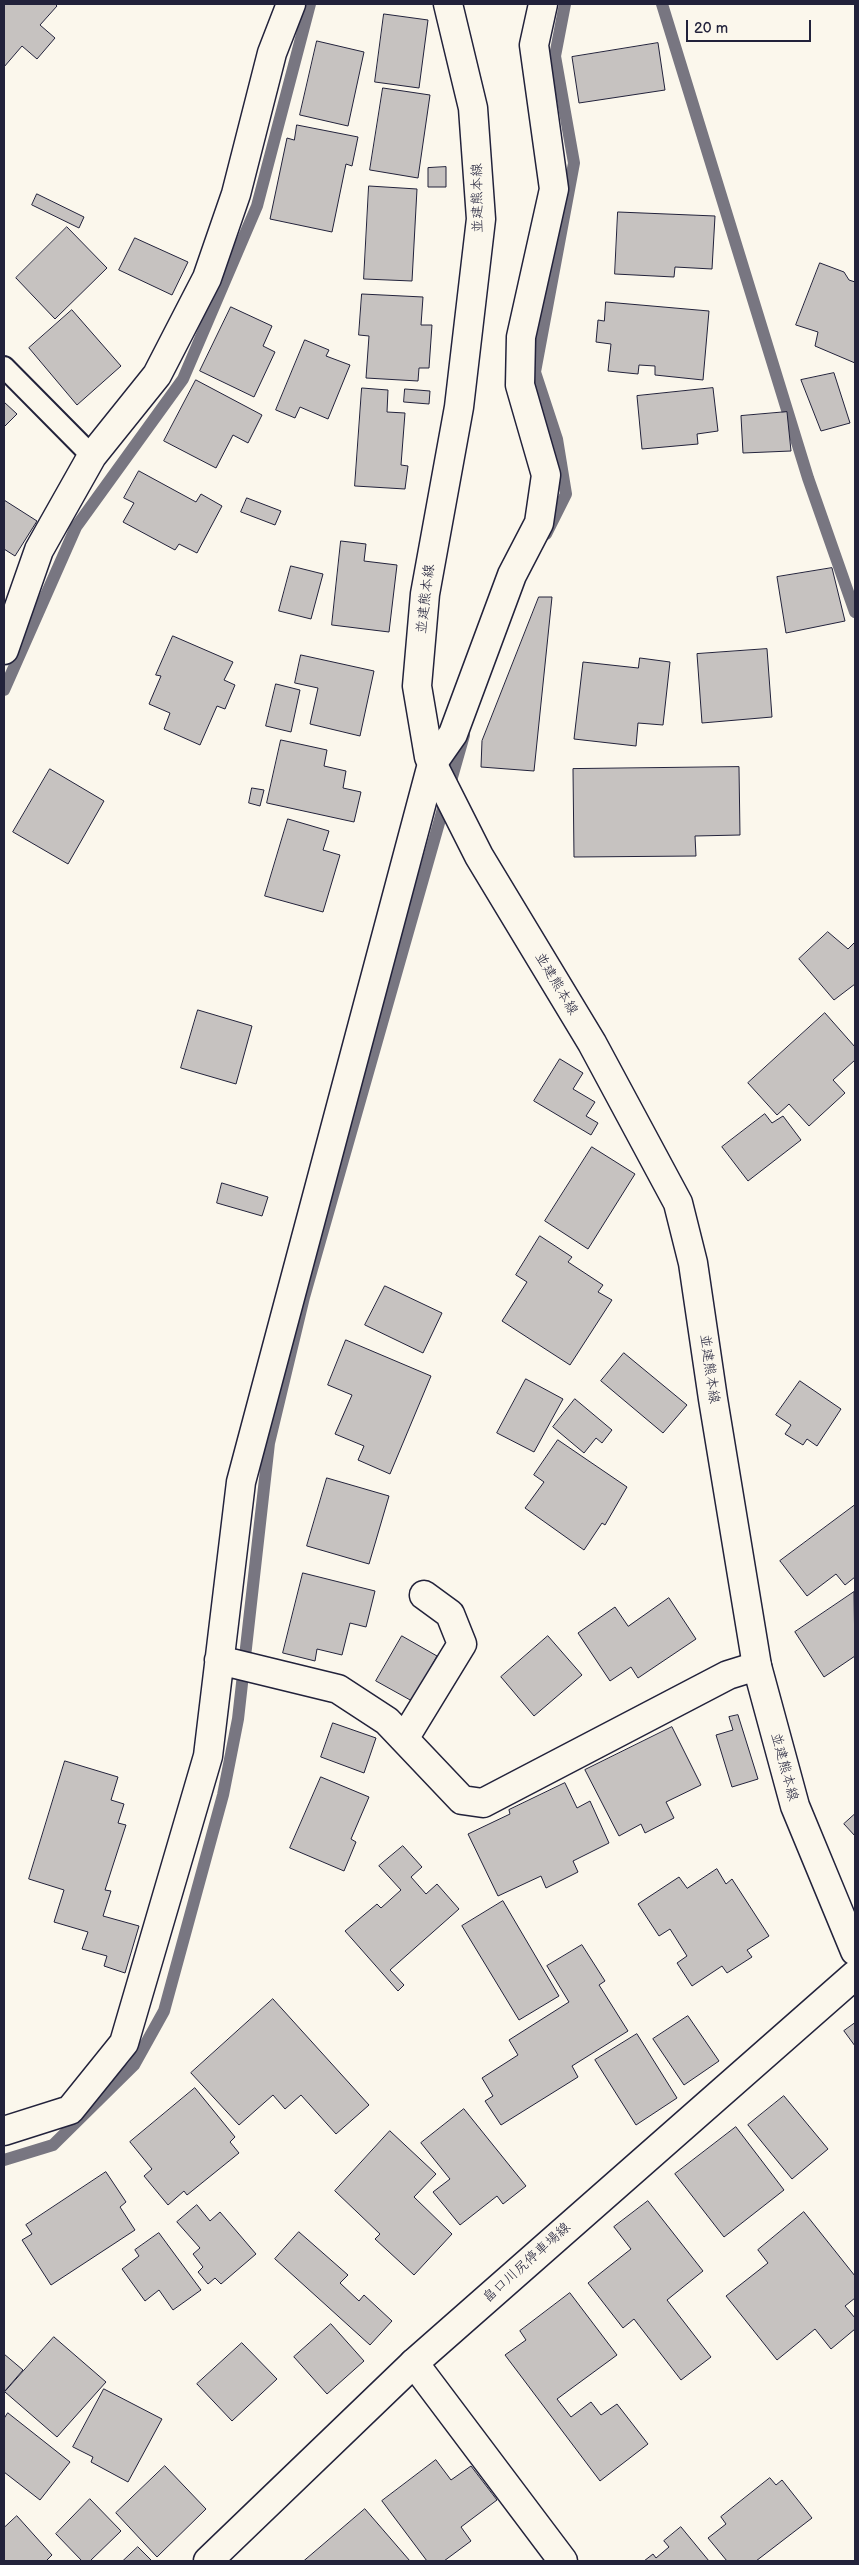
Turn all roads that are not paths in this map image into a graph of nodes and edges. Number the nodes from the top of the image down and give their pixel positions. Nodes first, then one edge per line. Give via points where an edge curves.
1 (291, 4) edge
2 (448, 4) edge
3 (543, 4) edge
4 (4, 367) edge
5 (92, 456) junction
6 (4, 650) edge
7 (432, 764) junction
8 (424, 1595) dead end
9 (219, 1660) junction
10 (757, 1666) junction
11 (404, 1739) junction
12 (855, 1951) edge
13 (855, 1975) edge
14 (4, 2131) edge
15 (414, 2363) junction
16 (208, 2561) edge
17 (563, 2561) edge

1 - 5 street via 272,53 236,194 207,278 156,375
2 - 7 street, 並建熊本線 via 473,108 481,219 458,407 425,594 418,686
3 - 7 street via 534,45 554,189 522,337 520,384 546,475 539,523 512,575 453,734
4 - 5 lane
5 - 6 street via 39,550
7 - 9 street via 241,1482
7 - 10 street, 並建熊本線 via 479,856 592,1042 678,1203 694,1263
8 - 11 street via 450,1614 462,1644
9 - 11 street via 338,1688 387,1721
9 - 14 street via 208,1756 124,2043 70,2110
10 - 11 street via 728,1675 483,1803 462,1800
10 - 12 street, 並建熊本線 via 795,1806
13 - 15 street, 畠口川尻停車場線
15 - 16 street, 畠口川尻停車場線
15 - 17 street

